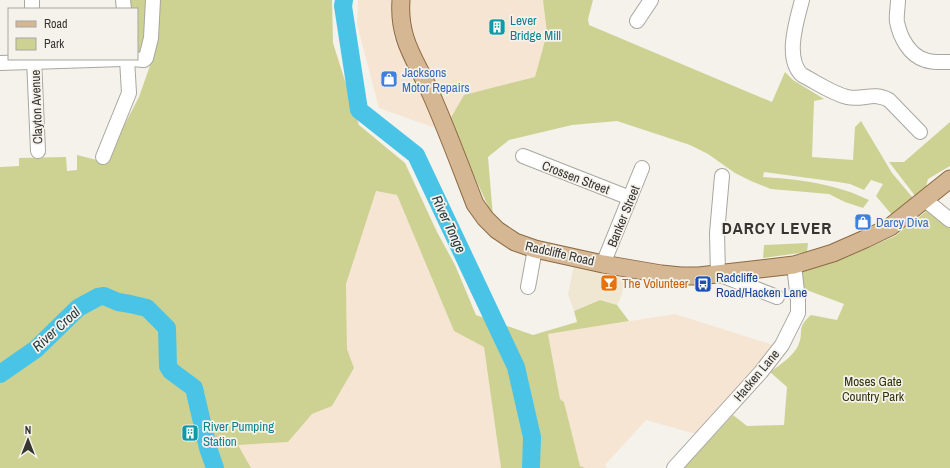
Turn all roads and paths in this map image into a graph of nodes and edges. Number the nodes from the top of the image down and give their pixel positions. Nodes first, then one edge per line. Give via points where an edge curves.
1 (153, 0) edge
2 (401, 0) edge
3 (651, 0) edge
4 (802, 0) edge
5 (898, 0) edge
6 (638, 21) dead end
7 (79, 60) edge
8 (127, 60) edge
9 (138, 60) edge
10 (34, 61) edge
11 (950, 62) edge
12 (0, 63) edge
13 (920, 132) dead end
14 (38, 151) dead end
15 (523, 156) dead end
16 (103, 157) dead end
17 (642, 168) dead end
18 (722, 176) dead end
19 (950, 179) edge
20 (630, 198) junction
21 (922, 201) junction
22 (950, 220) edge
23 (535, 249) junction
24 (603, 264) junction
25 (794, 264) junction
26 (718, 274) junction
27 (528, 287) dead end
28 (777, 297) dead end
29 (674, 468) edge

1 - 9 street via 151,38 146,58
2 - 23 main road, Radcliffe Road via 400,19 404,37 431,94 476,204 497,230 514,242
3 - 6 street
4 - 13 street via 793,38 794,58 798,71 836,94 857,99 876,95 889,100
5 - 11 street via 897,21 902,39 911,52 924,60
7 - 10 street
8 - 16 street via 129,93
10 - 12 street
10 - 14 street, Clayton Avenue
15 - 20 street, Crossen Street
17 - 20 street, Banker Street
18 - 26 street via 717,233
19 - 21 main road, Radcliffe Road
20 - 24 street, Banker Street
21 - 22 street
21 - 25 main road, Radcliffe Road via 898,221 866,240
23 - 24 main road, Radcliffe Road
23 - 27 street
24 - 26 main road, Radcliffe Road via 681,276
25 - 26 main road, Radcliffe Road
25 - 29 street, Hacken Lane via 798,313 782,345 762,372
26 - 28 street

